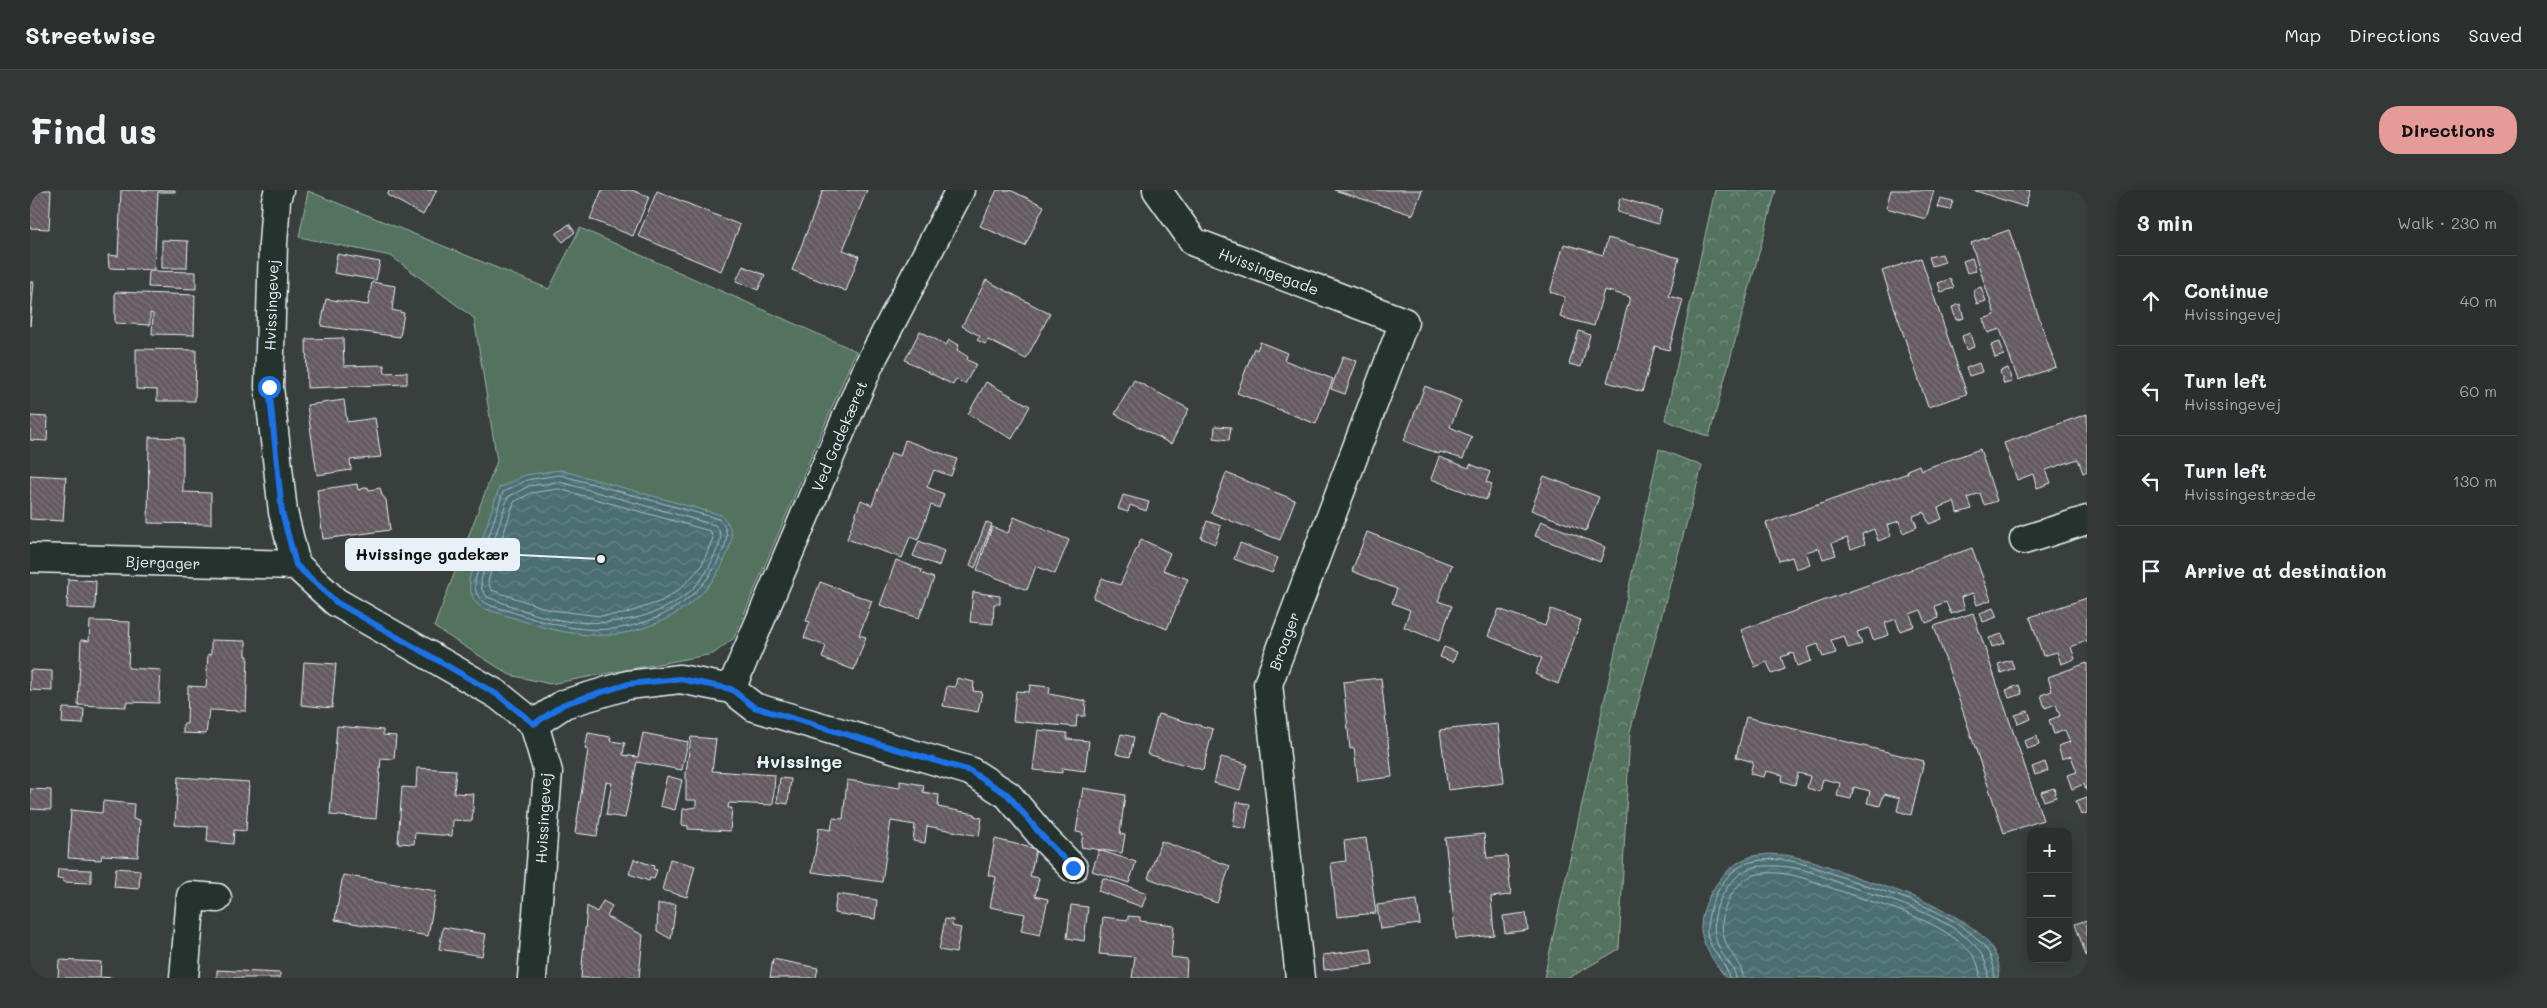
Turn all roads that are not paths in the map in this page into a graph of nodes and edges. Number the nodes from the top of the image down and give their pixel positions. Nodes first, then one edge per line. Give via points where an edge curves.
1 (279, 190) edge
2 (960, 190) edge
3 (1157, 190) edge
4 (1404, 322) joint
5 (2087, 520) edge
6 (2024, 540) dead end
7 (30, 558) edge
8 (296, 565) junction
9 (731, 689) junction
10 (534, 724) junction
11 (1073, 868) dead end
12 (217, 898) dead end
13 (184, 978) edge
14 (532, 978) edge
15 (1300, 978) edge

1 - 8 street, Hvissingevej via 273,244 269,387 282,512
2 - 9 street, Ved Gadekæret via 869,365
3 - 4 street, Hvissingegade via 1194,242
4 - 15 street, Broager via 1268,684
5 - 6 street
7 - 8 street, Bjergager
8 - 10 street via 336,602 498,695
9 - 10 street via 680,679 628,684 564,704
9 - 11 street via 754,707 970,771 1008,795
10 - 14 street, Hvissingevej via 548,772
12 - 13 street via 191,896

